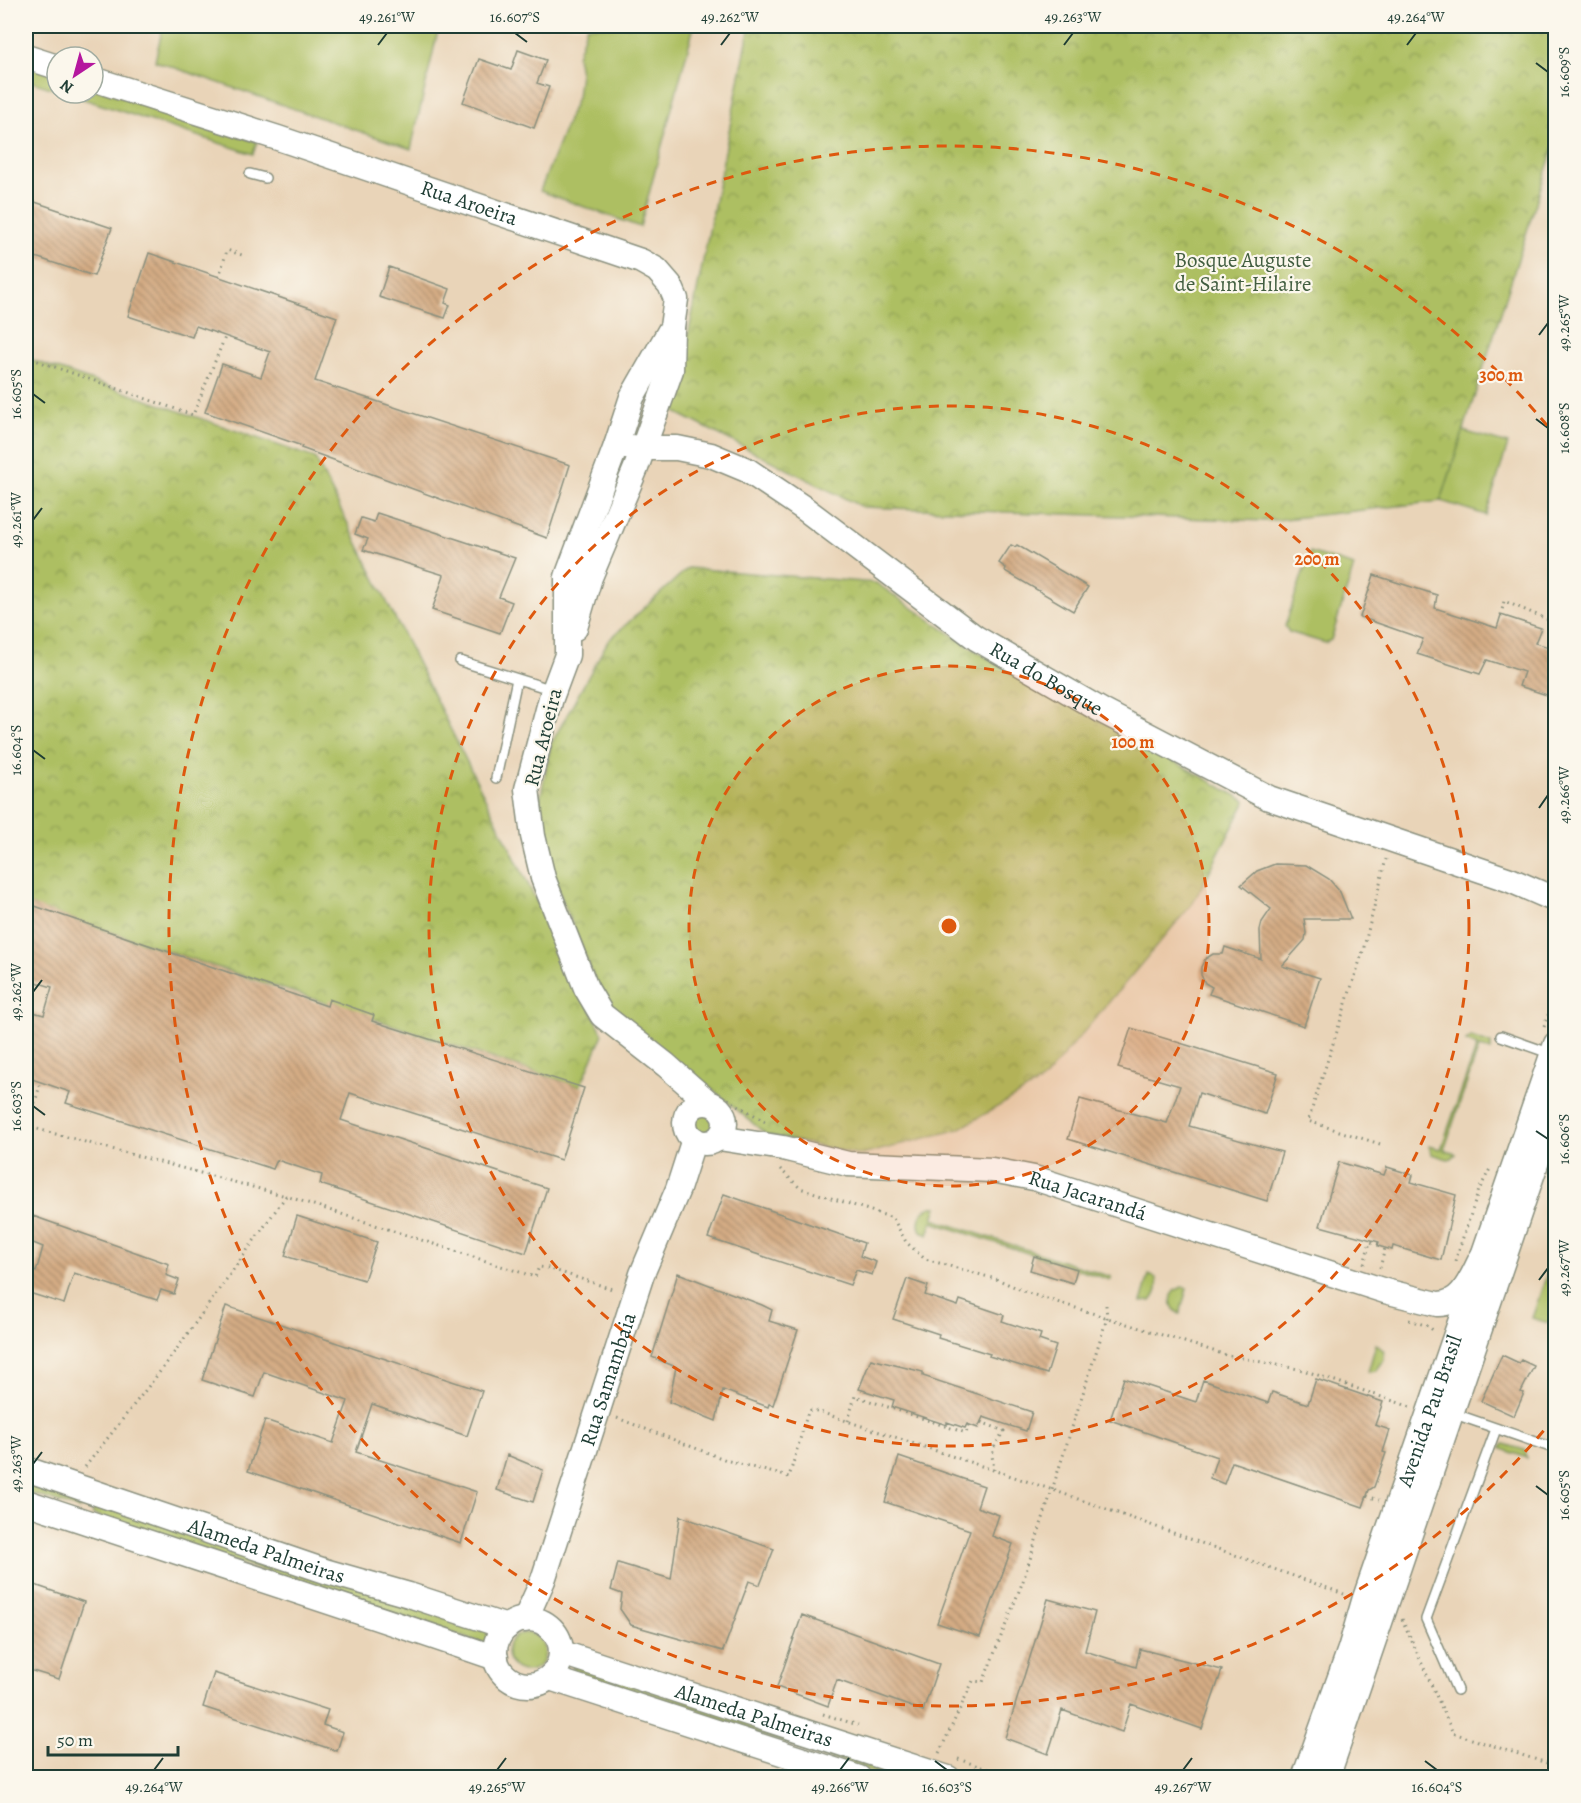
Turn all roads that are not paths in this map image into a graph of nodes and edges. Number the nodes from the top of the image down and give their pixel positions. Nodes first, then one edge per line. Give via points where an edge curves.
1 (26, 57) edge
2 (45, 63) edge
3 (105, 83) edge
4 (250, 174) dead end
5 (265, 178) dead end
6 (672, 327) junction
7 (616, 446) junction
8 (643, 448) junction
9 (567, 655) junction
10 (460, 661) dead end
11 (517, 679) junction
12 (553, 690) junction
13 (496, 778) dead end
14 (1510, 880) junction
15 (1556, 890) edge
16 (1556, 900) edge
17 (1501, 1036) dead end
18 (1550, 1043) edge
19 (1556, 1105) edge
20 (712, 1106) junction
21 (719, 1138) junction
22 (694, 1139) junction
23 (779, 1157) junction
24 (1482, 1257) junction
25 (1385, 1291) junction
26 (1444, 1342) junction
27 (1450, 1413) junction
28 (1496, 1429) junction
29 (1556, 1449) edge
30 (26, 1469) edge
31 (26, 1502) edge
32 (516, 1623) junction
33 (562, 1653) junction
34 (496, 1658) junction
35 (550, 1678) junction
36 (1456, 1690) dead end
37 (859, 1778) edge
38 (948, 1778) edge
39 (1304, 1778) edge
40 (1327, 1778) edge

1 - 2 street
3 - 6 street, Rua Aroeira via 641,261 657,270 670,285 676,299
4 - 5 lane
6 - 7 street, Rua Aroeira via 632,397
6 - 8 street via 670,370
7 - 8 street
7 - 9 street, Rua Aroeira via 567,577
8 - 9 street via 590,577
8 - 14 street, Rua do Bosque via 677,448 711,455 747,470 805,508 976,638 1014,662 1269,798
9 - 12 street, Rua Aroeira
10 - 11 lane
11 - 12 lane
11 - 13 lane
12 - 20 street, Rua Aroeira via 527,789 543,878 586,988 602,1015
14 - 15 street, Rua do Bosque
14 - 16 street, Rua do Bosque
17 - 18 lane
18 - 24 street, Avenida Pau Brasil
19 - 27 street, Avenida Pau Brasil
20 - 21 street via 726,1126
20 - 22 street via 685,1122
20 - 23 street
21 - 22 street via 707,1143
21 - 23 street
22 - 32 street, Rua Samambaia via 678,1189 642,1274 543,1580
23 - 25 street, Rua Jacarandá via 992,1170 1034,1178
24 - 25 street via 1462,1293 1450,1303 1437,1304
24 - 26 street, Avenida Pau Brasil
25 - 26 street via 1444,1317 1450,1327
26 - 39 street, Avenida Pau Brasil via 1350,1649
27 - 28 lane
27 - 40 street, Avenida Pau Brasil
28 - 29 lane
28 - 36 lane via 1426,1619
30 - 32 street, Alameda Palmeiras via 328,1572
31 - 34 street, Alameda Palmeiras
32 - 33 street via 539,1621 548,1626 556,1633
32 - 34 street via 498,1639
33 - 35 street
33 - 38 street, Alameda Palmeiras
34 - 35 street via 504,1675 522,1685
35 - 37 street, Alameda Palmeiras

